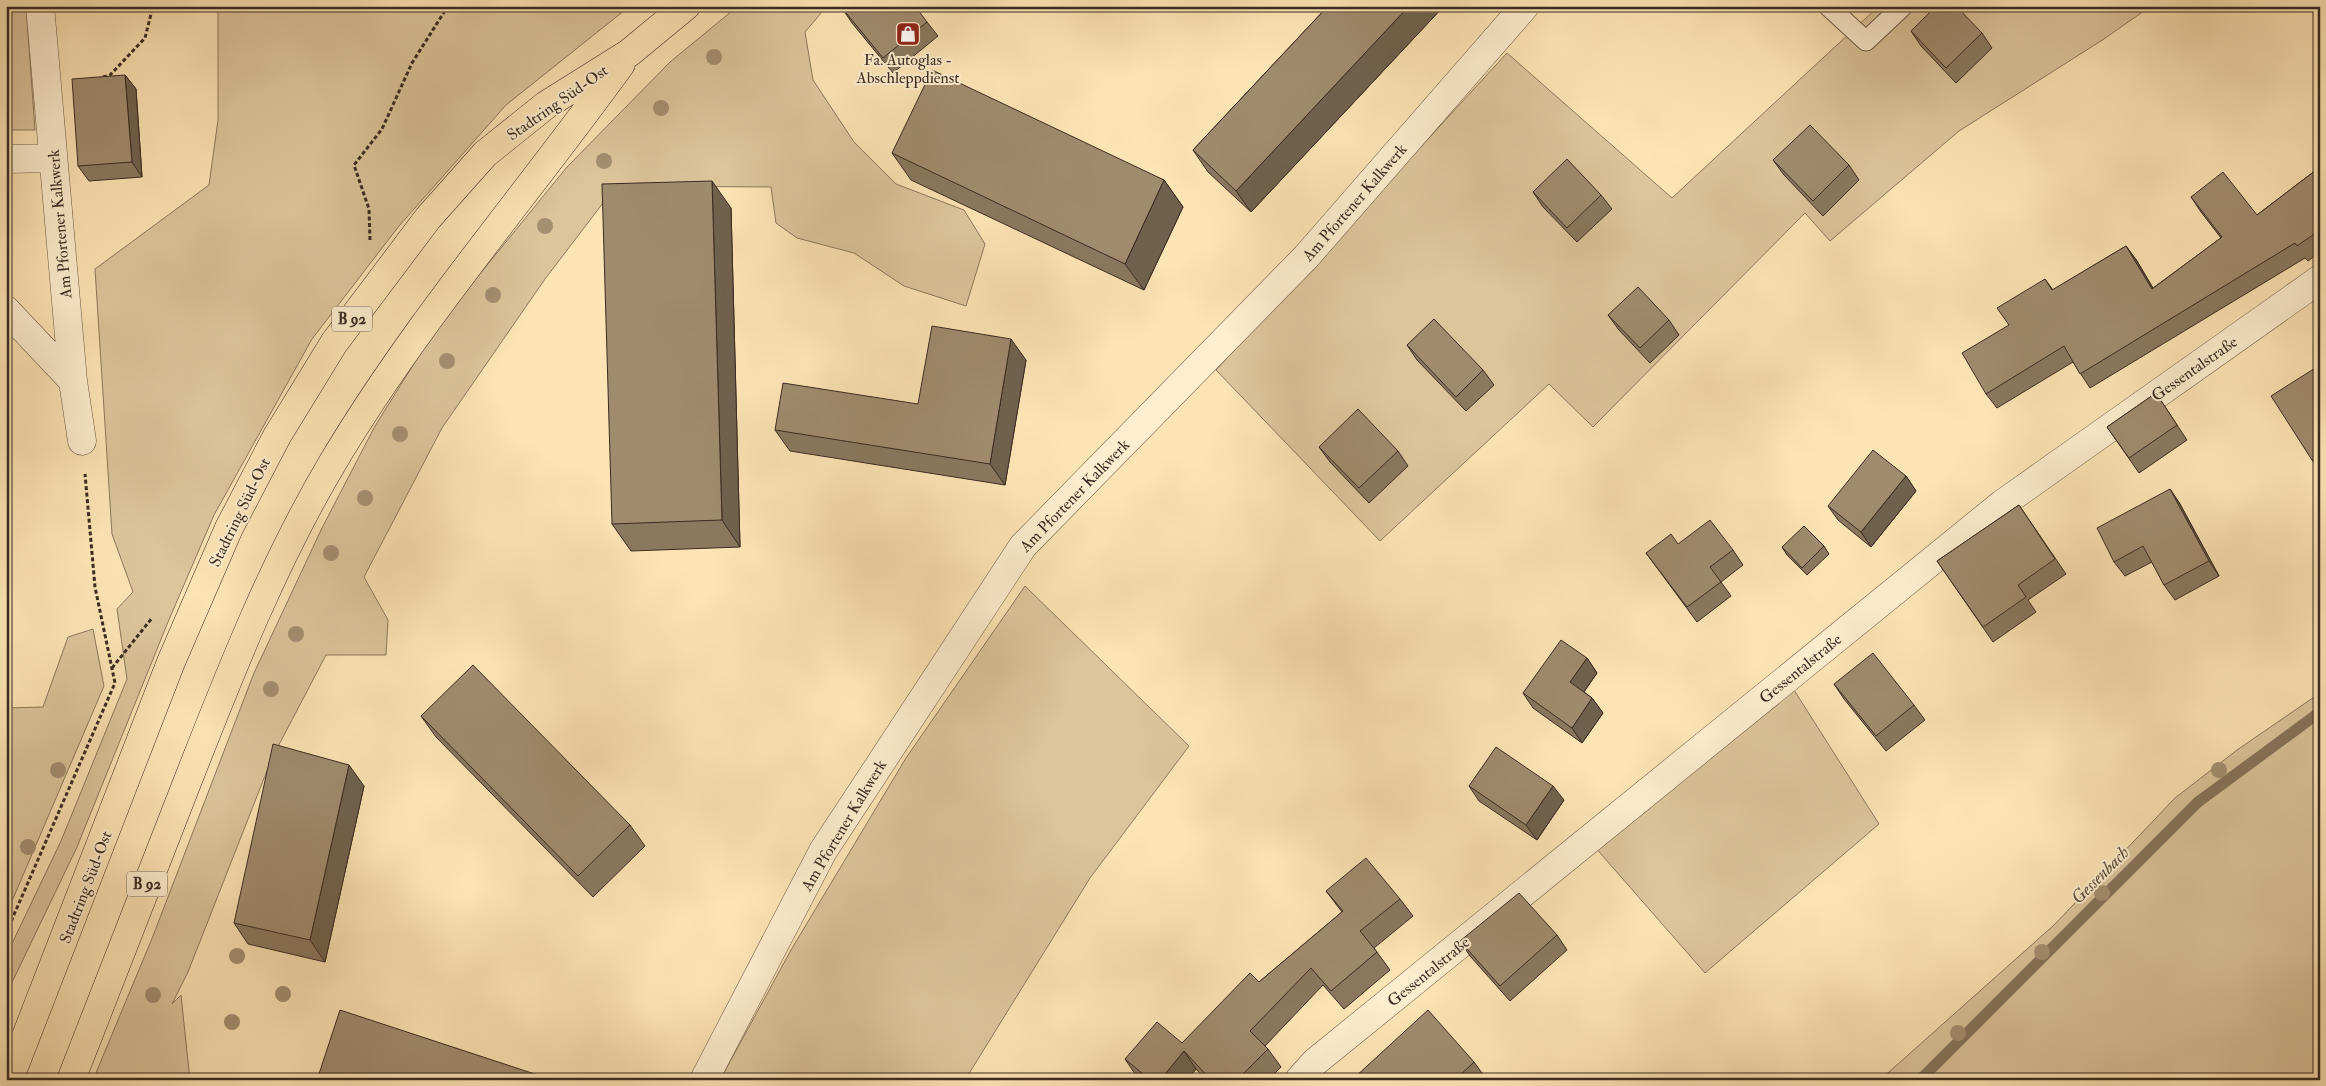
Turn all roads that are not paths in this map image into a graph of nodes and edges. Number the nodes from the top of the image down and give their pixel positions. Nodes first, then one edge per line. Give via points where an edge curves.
1 (40, 6) edge
2 (686, 6) edge
3 (1524, 6) edge
4 (1828, 6) edge
5 (1903, 6) edge
6 (629, 53) junction
7 (53, 158) junction
8 (6, 159) edge
9 (2320, 279) edge
10 (6, 310) edge
11 (74, 381) junction
12 (82, 441) road end
13 (8, 1080) edge
14 (71, 1080) edge
15 (704, 1080) edge
16 (1299, 1080) edge

1 - 7 street, Am Pfortener Kalkwerk
2 - 6 main road, Stadtring Süd-Ost / B 92
3 - 15 street, Am Pfortener Kalkwerk via 1306,257 1023,546 823,851
4 - 5 lane via 1866,41
6 - 13 main road, Stadtring Süd-Ost / B 92 via 546,105 484,154 428,218 334,342 277,436 229,528 172,662
6 - 14 main road, Stadtring Süd-Ost / B 92 via 450,288 394,366 328,470 279,561 224,688
7 - 8 street
7 - 11 street, Am Pfortener Kalkwerk
9 - 16 street, Gessentalstraße via 2002,504 1315,1062
10 - 11 street
11 - 12 street, Am Pfortener Kalkwerk

